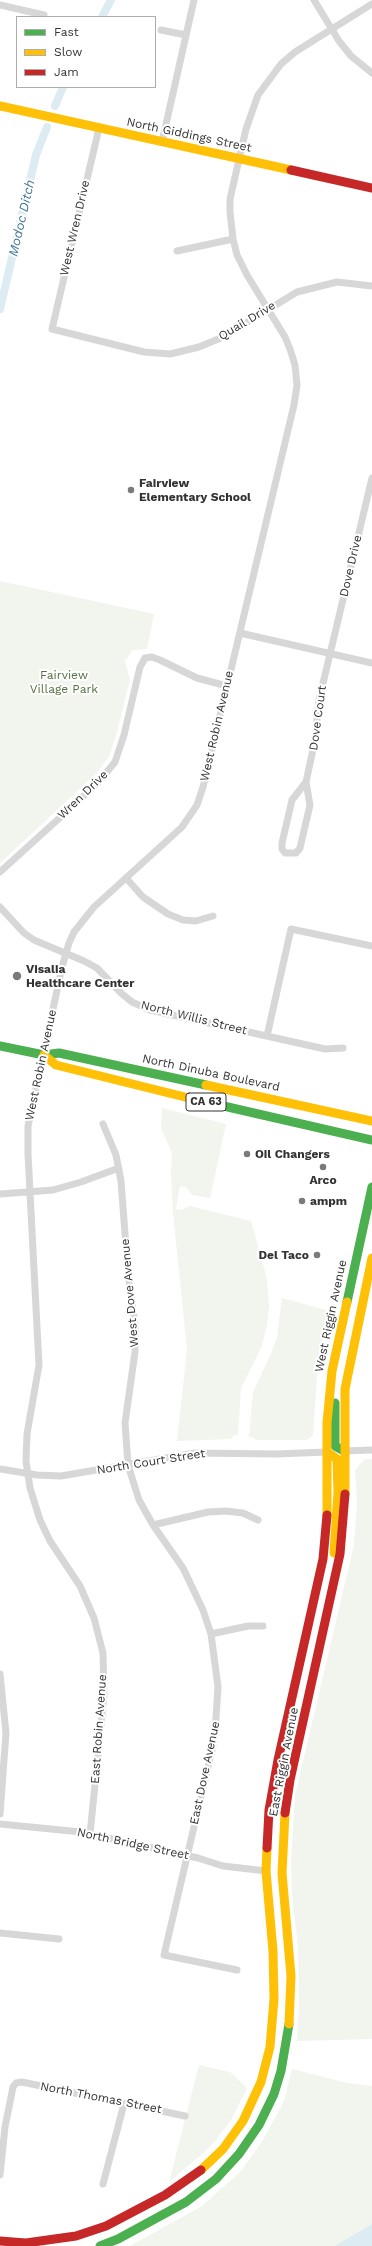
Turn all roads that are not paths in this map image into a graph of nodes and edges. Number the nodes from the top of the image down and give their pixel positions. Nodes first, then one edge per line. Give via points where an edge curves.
1 (194, 0) edge
2 (314, 0) edge
3 (372, 4) edge
4 (0, 5) edge
5 (44, 15) dead end
6 (331, 29) junction
7 (162, 30) dead end
8 (186, 35) junction
9 (372, 72) edge
10 (0, 106) edge
11 (99, 128) junction
12 (162, 142) junction
13 (238, 158) junction
14 (372, 188) edge
15 (233, 239) junction
16 (177, 251) dead end
17 (372, 286) edge
18 (268, 308) junction
19 (52, 329) joint
20 (372, 478) edge
21 (240, 633) junction
22 (330, 654) junction
23 (372, 663) edge
24 (227, 686) junction
25 (306, 782) junction
26 (0, 872) edge
27 (126, 878) junction
28 (0, 907) edge
29 (213, 916) dead end
30 (372, 946) edge
31 (65, 954) junction
32 (267, 1036) junction
33 (0, 1046) edge
34 (343, 1048) dead end
35 (44, 1055) junction
36 (372, 1120) edge
37 (103, 1124) dead end
38 (372, 1140) edge
39 (119, 1168) junction
40 (372, 1187) edge
41 (30, 1192) junction
42 (0, 1194) edge
43 (372, 1258) edge
44 (338, 1337) junction
45 (372, 1450) edge
46 (328, 1452) junction
47 (344, 1452) junction
48 (128, 1465) junction
49 (0, 1469) edge
50 (27, 1474) junction
51 (258, 1520) dead end
52 (153, 1525) junction
53 (335, 1580) junction
54 (263, 1626) dead end
55 (211, 1634) junction
56 (0, 1674) edge
57 (0, 1814) edge
58 (0, 1824) edge
59 (90, 1834) junction
60 (187, 1856) junction
61 (266, 1871) junction
62 (0, 1933) edge
63 (59, 1939) dead end
64 (237, 1970) dead end
65 (270, 2047) junction
66 (286, 2049) junction
67 (124, 2104) junction
68 (185, 2116) dead end
69 (0, 2175) edge
70 (103, 2184) dead end
71 (0, 2241) edge
72 (100, 2246) edge

1 - 8 street
2 - 6 street
3 - 6 street, West Robin Avenue
4 - 5 street
6 - 9 street via 351,56
6 - 13 street, West Robin Avenue via 296,52 267,80 251,112
7 - 8 street
8 - 12 street
10 - 11 main road, North Giddings Street
11 - 12 main road, North Giddings Street
11 - 19 street, West Wren Drive
12 - 13 main road, North Giddings Street
13 - 14 main road, North Giddings Street
13 - 15 street, West Robin Avenue via 230,199
15 - 16 street
15 - 18 street, West Robin Avenue via 237,255 247,275
17 - 18 street, Quail Drive via 337,282 313,287 297,292
18 - 19 street, Quail Drive via 224,337 170,354 144,352
18 - 21 street, West Robin Avenue via 290,349 297,385
20 - 22 street, Dove Drive
21 - 22 street
21 - 24 street, West Robin Avenue
22 - 23 street
22 - 25 street, Dove Court via 319,700 315,740
24 - 26 street, Wren Drive via 197,678 152,657 145,658 141,662 115,762 97,784
24 - 27 street, West Robin Avenue via 203,787 194,811 182,827
25 - 25 street, Dove Court via 292,800 282,843 285,853 296,853 300,848 310,805
27 - 29 street via 143,897 168,914 183,920 196,921
27 - 31 street, West Robin Avenue via 83,918
28 - 31 street, North Willis Street via 24,933
30 - 32 street via 291,929
31 - 32 street, North Willis Street via 96,968 132,1002 150,1010
31 - 35 street, West Robin Avenue
32 - 34 street, North Willis Street via 325,1048
33 - 35 main road, North Dinuba Boulevard / CA 63
35 - 36 main road, North Dinuba Boulevard / CA 63 via 59,1053
35 - 38 main road, North Dinuba Boulevard / CA 63 via 56,1065 63,1067
35 - 41 street, West Robin Avenue via 28,1126
37 - 39 street, West Dove Avenue
39 - 41 street via 67,1187
39 - 48 street, West Dove Avenue via 136,1339 134,1370 125,1423
40 - 44 main road, West Riggin Avenue
41 - 42 street
41 - 50 street, West Robin Avenue via 39,1365 27,1434
43 - 47 main road via 345,1389
44 - 46 main road, West Riggin Avenue via 329,1397
44 - 47 main road via 334,1433 335,1446
45 - 47 street
46 - 48 street, North Court Street via 204,1452
46 - 53 main road via 337,1459
46 - 61 main road, East Riggin Avenue via 329,1500 325,1543 272,1789 267,1828
47 - 53 main road, East Riggin Avenue via 344,1520
48 - 50 street, North Court Street via 71,1475
48 - 52 street, East Dove Avenue via 139,1500
49 - 50 street, North Court Street
50 - 59 street, East Robin Avenue via 40,1520 50,1541 80,1586 94,1618 103,1654 104,1696
51 - 52 street via 243,1513 226,1511 208,1512
52 - 55 street, East Dove Avenue via 189,1580
53 - 66 main road, East Riggin Avenue via 293,1763 284,1822 282,1873 291,1976
54 - 55 street via 248,1626
55 - 60 street, East Dove Avenue via 218,1686 215,1732
56 - 57 street via 6,1733
58 - 59 street, North Bridge Street
59 - 60 street, North Bridge Street
60 - 61 street, North Bridge Street via 235,1869
60 - 64 street, East Dove Avenue via 164,1955
61 - 65 main road, East Riggin Avenue via 274,1982
62 - 63 street
65 - 66 main road
65 - 71 main road, East Riggin Avenue via 262,2078 249,2110 228,2142 206,2167 165,2196 106,2226 76,2236 41,2242
66 - 72 main road, East Riggin Avenue via 277,2086 263,2118 245,2147 216,2180 186,2202
67 - 68 street, North Thomas Street
67 - 69 street, North Thomas Street via 22,2082 16,2083 5,2127
67 - 70 street

